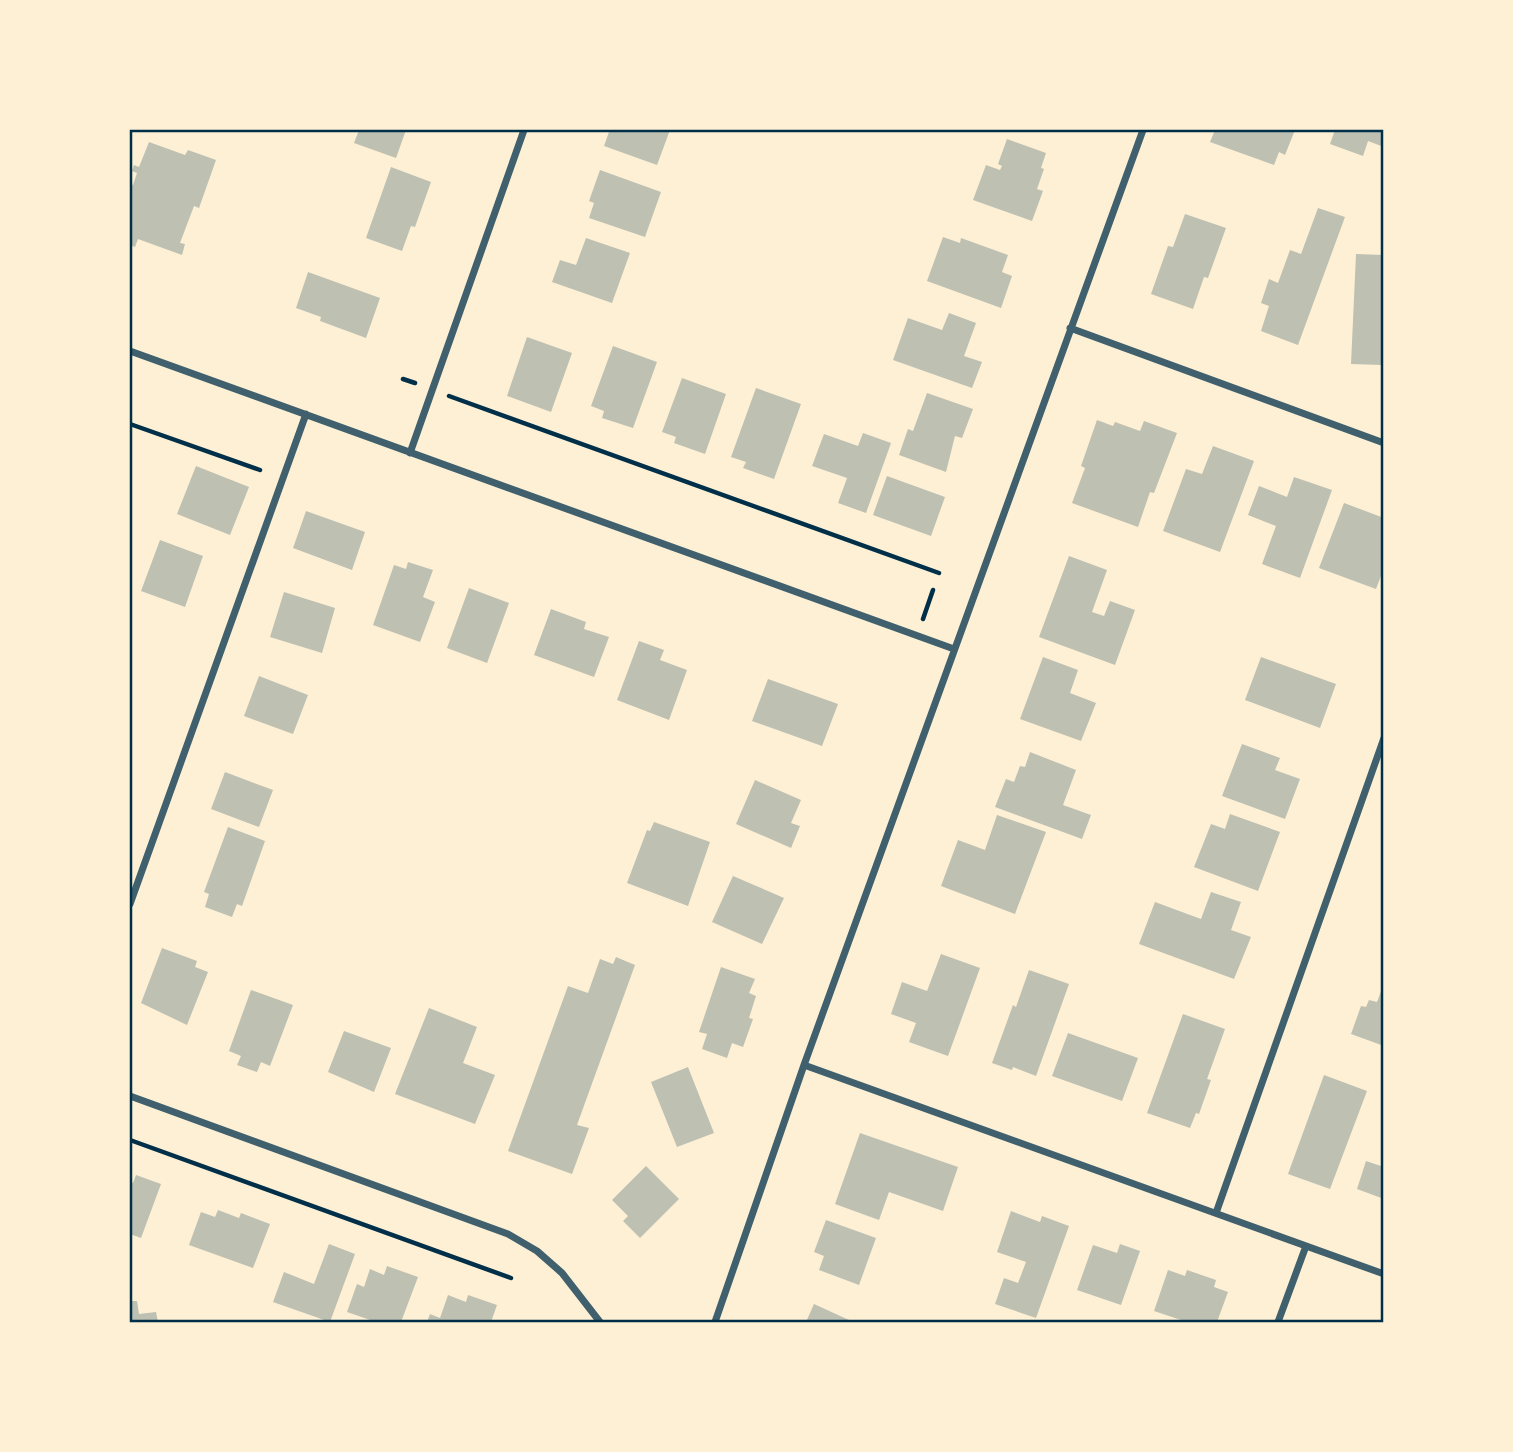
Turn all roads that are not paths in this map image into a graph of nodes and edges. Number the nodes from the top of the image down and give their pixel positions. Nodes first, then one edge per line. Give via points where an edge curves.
1 (524, 130) edge
2 (1143, 130) edge
3 (1070, 328) junction
4 (130, 351) edge
5 (306, 414) junction
6 (1384, 443) edge
7 (410, 453) junction
8 (954, 649) junction
9 (1384, 738) edge
10 (130, 904) edge
11 (804, 1065) junction
12 (130, 1096) edge
13 (1216, 1213) junction
14 (1306, 1246) junction
15 (1384, 1274) edge
16 (600, 1322) edge
17 (715, 1322) edge
18 (1278, 1322) edge

1 - 7 street
2 - 3 street
3 - 6 street
3 - 8 street
4 - 5 street
5 - 7 street
5 - 10 street
7 - 8 street
8 - 11 street
9 - 13 street
11 - 13 street
11 - 17 street
12 - 16 street via 508,1234 562,1273
13 - 14 street
14 - 15 street
14 - 18 street

